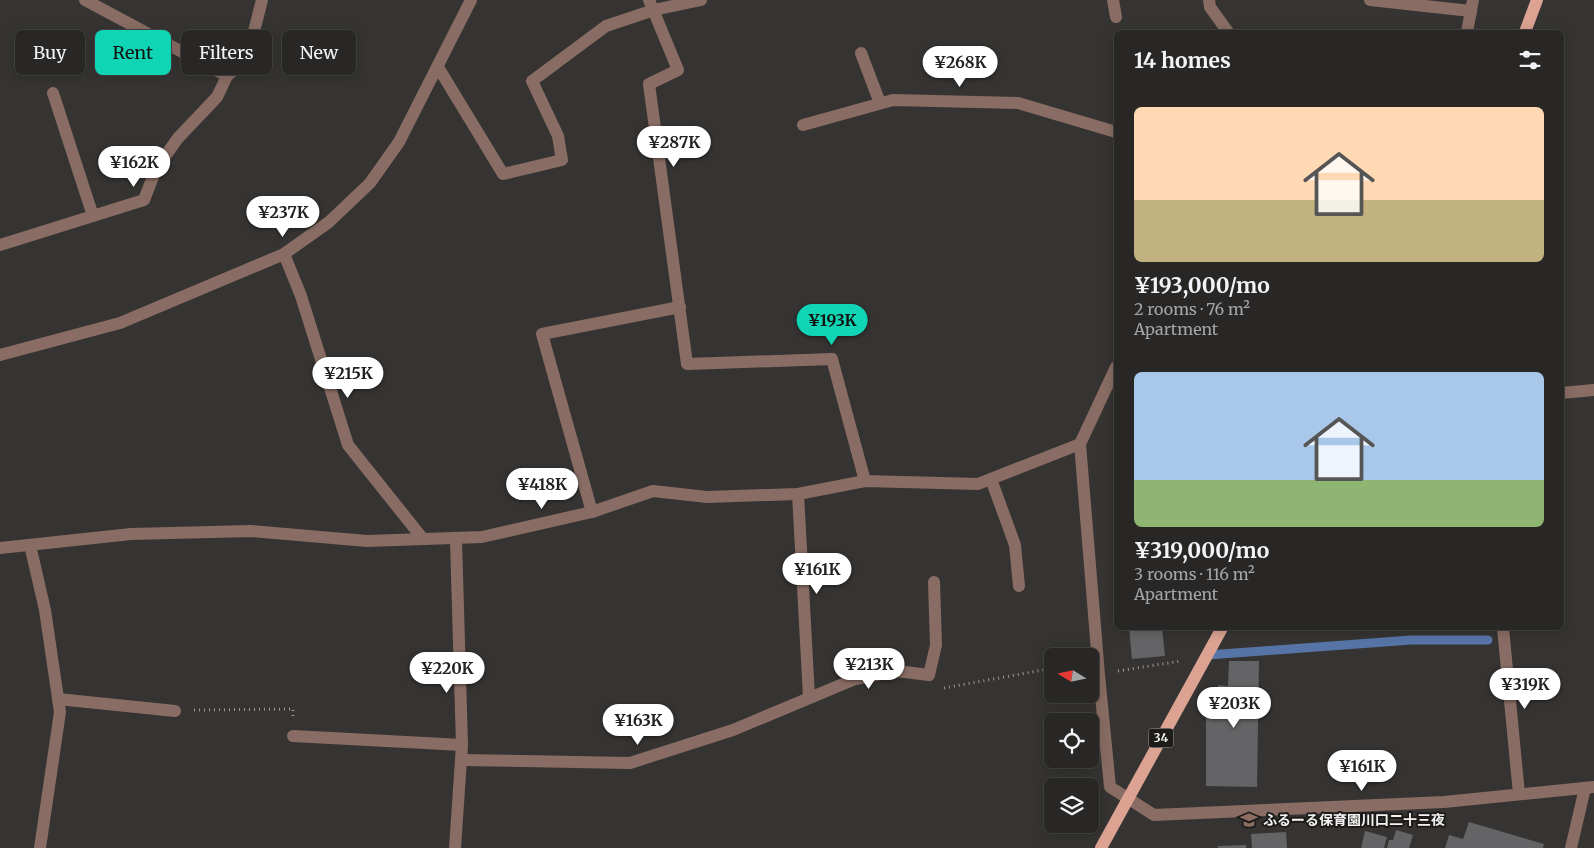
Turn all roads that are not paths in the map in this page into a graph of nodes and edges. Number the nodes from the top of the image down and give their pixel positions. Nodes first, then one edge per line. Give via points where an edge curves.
1 (85, 0) edge
2 (262, 0) edge
3 (471, 0) edge
4 (701, 0) edge
5 (1112, 0) edge
6 (1209, 0) edge
7 (1370, 0) edge
8 (1537, 0) edge
9 (652, 5) edge
10 (1472, 6) edge
11 (1116, 17) dead end
12 (1227, 30) edge
13 (1467, 30) edge
14 (1526, 30) edge
15 (861, 53) dead end
16 (438, 68) junction
17 (227, 76) junction
18 (54, 93) dead end
19 (880, 103) junction
20 (803, 125) dead end
21 (1114, 131) edge
22 (93, 216) junction
23 (0, 245) edge
24 (284, 254) junction
25 (680, 307) junction
26 (0, 355) edge
27 (1114, 371) edge
28 (1594, 390) edge
29 (1564, 393) edge
30 (1080, 444) junction
31 (991, 479) junction
32 (865, 481) junction
33 (798, 494) junction
34 (592, 512) junction
35 (423, 539) junction
36 (456, 540) junction
37 (30, 545) junction
38 (0, 548) edge
39 (934, 582) dead end
40 (1019, 586) dead end
41 (1221, 630) edge
42 (1503, 630) edge
43 (809, 697) junction
44 (58, 699) junction
45 (175, 711) road end
46 (293, 736) road end
47 (462, 745) junction
48 (461, 760) junction
49 (1590, 787) edge
50 (1519, 794) junction
51 (1128, 797) junction
52 (1571, 847) edge
53 (40, 848) edge
54 (455, 848) edge
55 (1101, 848) edge

1 - 17 street
2 - 17 street via 247,60
3 - 16 street
4 - 9 street
5 - 11 street
6 - 12 street via 1210,7
7 - 10 street
8 - 14 main road
9 - 16 street via 606,26 532,81 558,136 562,160 503,174
9 - 25 street via 678,70 649,84
10 - 13 street
15 - 19 street
16 - 24 street via 399,142 370,183 329,222
17 - 22 street via 217,97 178,138 156,169 144,200
18 - 22 street
19 - 20 street
19 - 21 street via 893,100 1018,103
22 - 23 street
24 - 26 street via 120,323
24 - 35 street via 301,296 348,444
25 - 32 street via 687,364 832,360
25 - 34 street via 542,334
27 - 30 street
28 - 29 street
30 - 31 street
30 - 51 street via 1110,787
31 - 32 street via 978,484
31 - 40 street via 1015,545
32 - 33 street
33 - 34 street via 707,497 653,491
33 - 43 street
34 - 36 street
35 - 36 street
35 - 37 street via 368,541 251,531 131,534
36 - 47 street
37 - 38 street
37 - 44 street via 45,610
39 - 43 street via 936,645 929,675 897,671 855,679
41 - 51 main road, 34
42 - 50 street
43 - 48 street via 733,730 630,763
44 - 45 street
44 - 53 street via 60,712
46 - 47 street
47 - 48 street
48 - 54 street
49 - 50 street
49 - 52 street
50 - 51 street via 1444,802 1154,815
51 - 55 main road, 34

